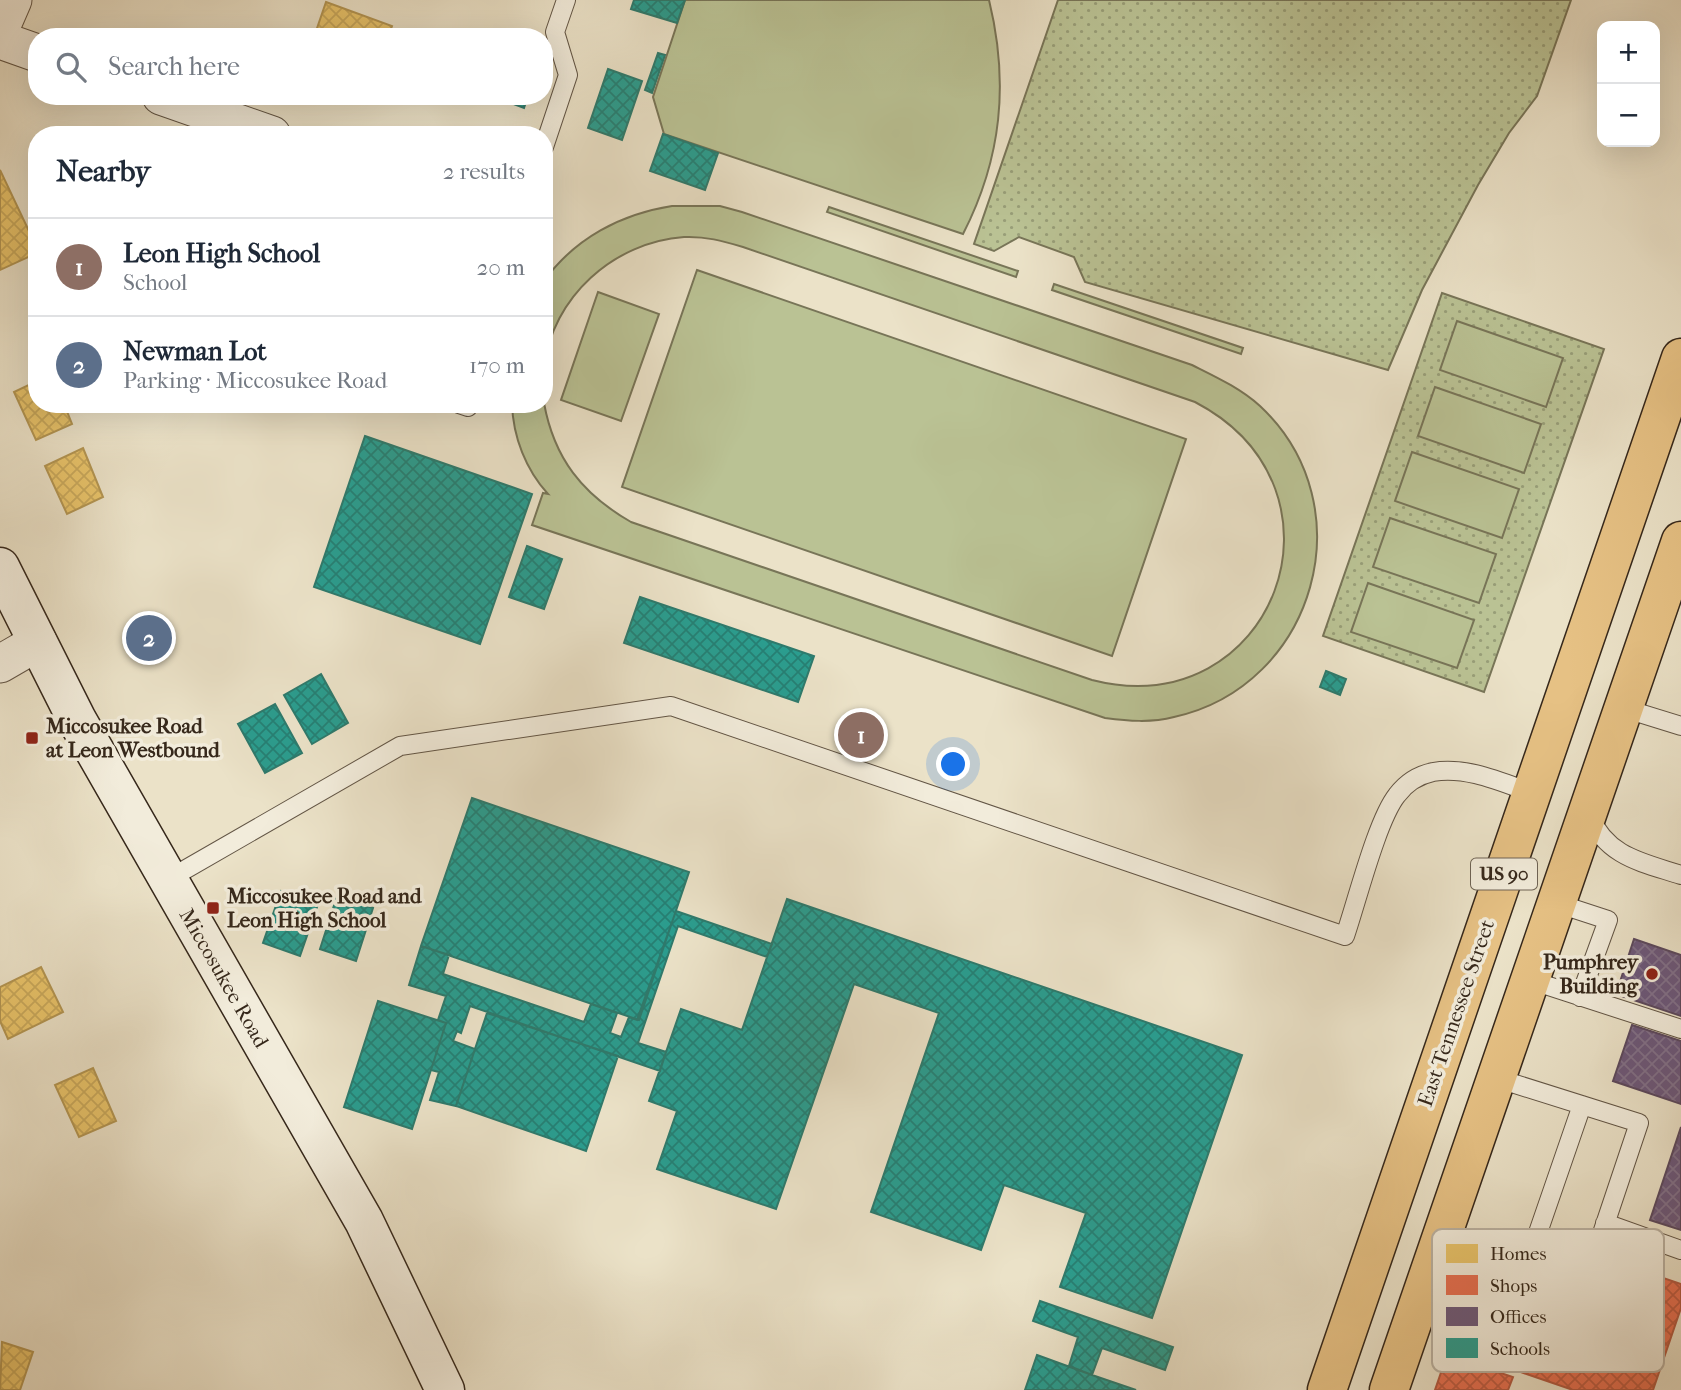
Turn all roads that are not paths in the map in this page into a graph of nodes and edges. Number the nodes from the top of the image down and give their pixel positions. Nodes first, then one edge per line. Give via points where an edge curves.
1 (13, 0) edge
2 (566, 0) edge
3 (0, 30) edge
4 (0, 40) edge
5 (28, 50) edge
6 (187, 105) edge
7 (246, 126) edge
8 (551, 126) edge
9 (1681, 358) edge
10 (1681, 541) edge
11 (0, 568) edge
12 (38, 642) junction
13 (0, 664) edge
14 (1623, 708) junction
15 (1681, 726) edge
16 (1532, 793) junction
17 (1588, 812) junction
18 (1681, 876) edge
19 (167, 880) junction
20 (1556, 903) junction
21 (1530, 980) junction
22 (1580, 997) junction
23 (1681, 1029) edge
24 (1496, 1078) junction
25 (1582, 1105) junction
26 (1605, 1223) junction
27 (1444, 1229) edge
28 (1539, 1229) edge
29 (1603, 1229) edge
30 (1622, 1229) edge
31 (1664, 1244) edge
32 (1681, 1250) edge
33 (1432, 1263) edge
34 (445, 1390) edge
35 (1327, 1390) edge
36 (1389, 1390) edge

1 - 3 street
2 - 8 lane via 555,32 568,75
4 - 5 street
6 - 7 street
9 - 16 main road, East Tennessee Street / US 90
10 - 14 main road, US 90
11 - 12 street, Miccosukee Road
12 - 13 street
12 - 19 street, Miccosukee Road
14 - 15 lane
14 - 17 main road, US 90
16 - 17 main road
16 - 19 lane via 1484,777 1444,771 1423,775 1404,787 1386,815 1345,936 671,706 400,746
16 - 35 main road, East Tennessee Street / US 90
17 - 18 lane via 1607,844
17 - 20 main road, US 90
19 - 34 street, Miccosukee Road via 364,1221
20 - 21 main road, US 90
20 - 22 lane via 1608,920
21 - 22 lane
21 - 24 main road, US 90
22 - 23 lane
24 - 25 lane
24 - 27 main road, US 90
25 - 26 lane via 1639,1123
25 - 28 lane
26 - 29 lane
26 - 30 lane
31 - 32 lane
33 - 36 main road, US 90

